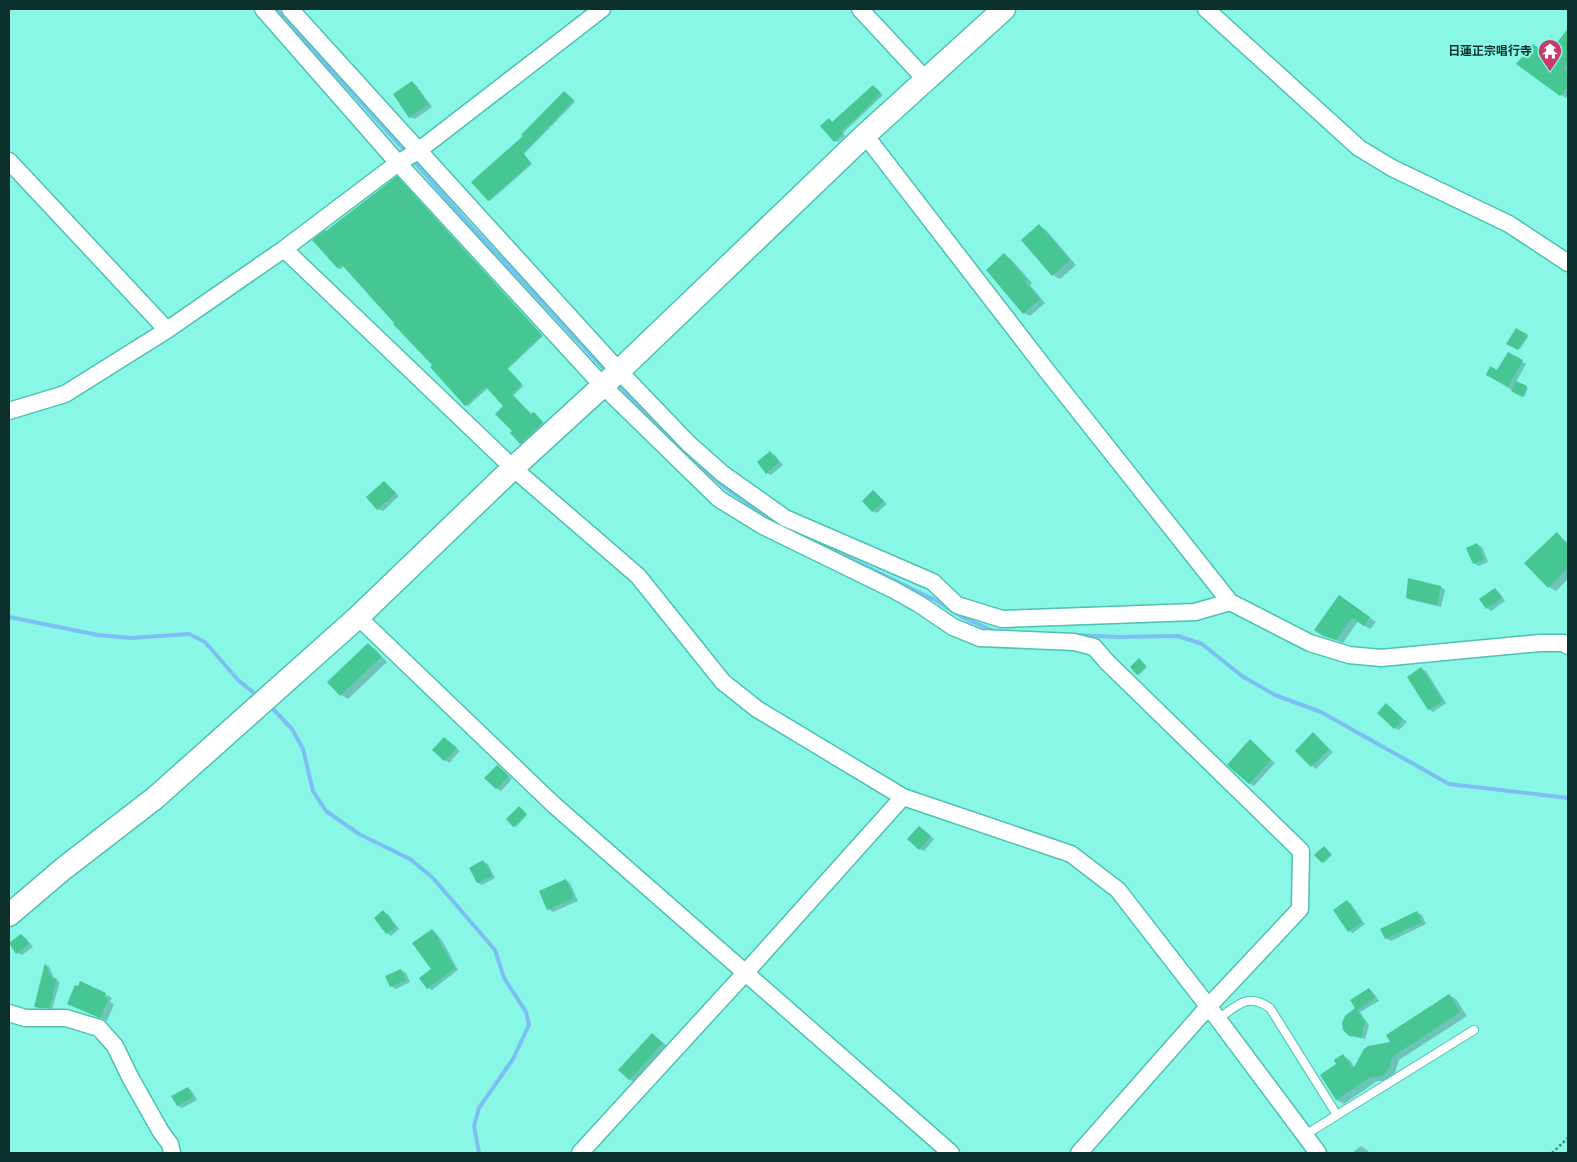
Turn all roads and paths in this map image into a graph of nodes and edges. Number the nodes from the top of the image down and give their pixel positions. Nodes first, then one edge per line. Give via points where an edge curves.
1 (263, 9) edge
2 (290, 9) edge
3 (602, 9) edge
4 (860, 9) edge
5 (1004, 9) edge
6 (1206, 9) edge
7 (926, 80) junction
8 (865, 135) junction
9 (418, 151) junction
10 (9, 161) edge
11 (398, 163) junction
12 (284, 249) junction
13 (1568, 263) edge
14 (166, 330) junction
15 (611, 378) junction
16 (9, 411) edge
17 (513, 468) junction
18 (1230, 602) junction
19 (358, 617) junction
20 (1568, 646) edge
21 (903, 797) junction
22 (9, 915) edge
23 (746, 972) junction
24 (9, 1013) edge
25 (1213, 1013) junction
26 (1474, 1030) dead end
27 (1336, 1115) junction
28 (1305, 1135) junction
29 (1568, 1138) edge
30 (172, 1153) edge
31 (580, 1153) edge
32 (951, 1153) edge
33 (1079, 1153) edge
34 (1318, 1153) edge
35 (1552, 1153) edge

1 - 11 street
2 - 9 street
3 - 9 street
4 - 7 street
5 - 7 street
6 - 13 street via 1359,148 1392,168 1509,224
7 - 8 street
8 - 15 street
8 - 18 street
9 - 11 street
9 - 15 street
10 - 14 street
11 - 12 street
11 - 15 street
12 - 14 street
12 - 17 street
14 - 16 street via 65,394
15 - 17 street
15 - 18 street via 723,474 785,518 933,582 957,605 1002,619 1195,612
15 - 25 street via 719,499 763,526 894,590 953,627 980,638 1074,642 1094,647 1301,851 1300,909
17 - 19 street
17 - 21 street via 638,576 723,682 757,709
18 - 20 street via 1310,643 1349,656 1381,658 1540,643 1564,643
19 - 22 street via 154,798
19 - 23 street via 554,805
21 - 23 street
21 - 25 street via 1071,854 1118,890
23 - 31 street
23 - 32 street
24 - 30 street via 25,1018 66,1018 99,1028 115,1046
25 - 27 lane via 1252,1000 1270,1008
25 - 28 street
25 - 33 street
26 - 27 lane
27 - 28 lane
28 - 34 street
29 - 35 path

